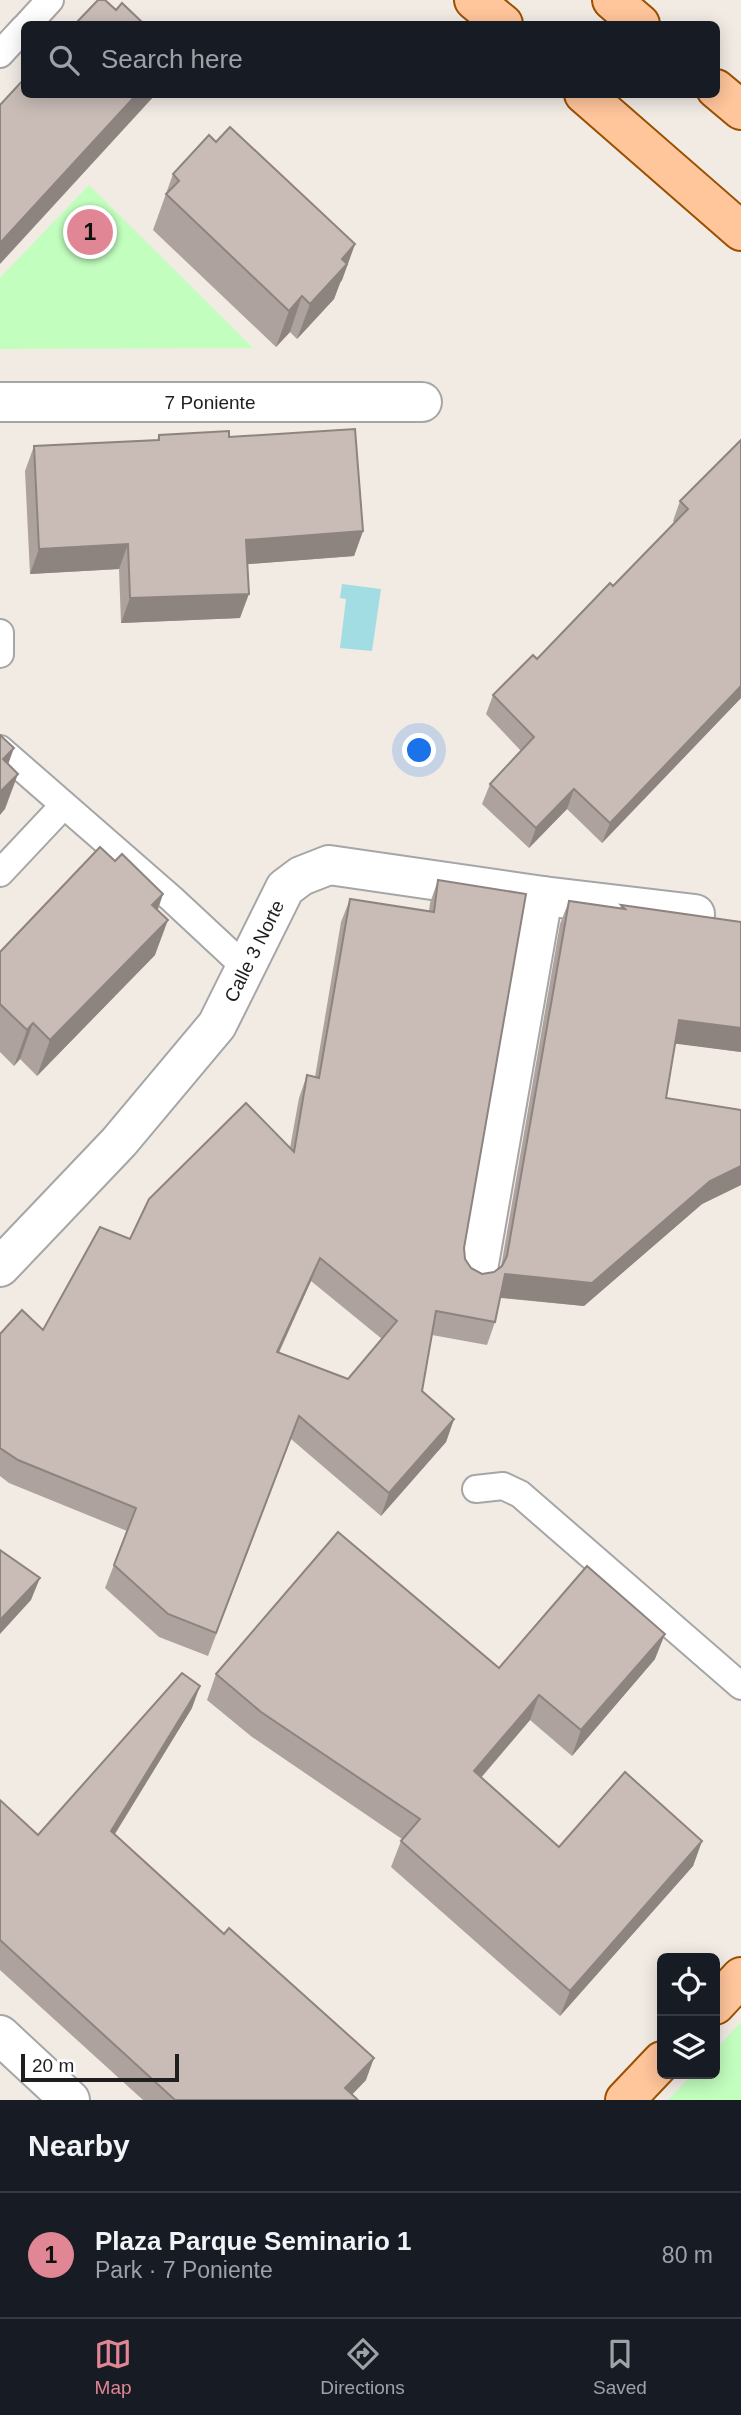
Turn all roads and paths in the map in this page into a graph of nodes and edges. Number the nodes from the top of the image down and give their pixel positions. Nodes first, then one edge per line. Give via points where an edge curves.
1 (50, 0) edge
2 (474, 0) edge
3 (612, 0) edge
4 (31, 21) edge
5 (499, 21) edge
6 (636, 21) edge
7 (21, 31) edge
8 (0, 54) edge
9 (720, 92) edge
10 (589, 98) edge
11 (741, 110) edge
12 (741, 230) edge
13 (0, 402) edge
14 (422, 402) dead end
15 (0, 633) edge
16 (0, 654) edge
17 (0, 749) edge
18 (63, 806) junction
19 (0, 873) edge
20 (543, 896) junction
21 (695, 914) edge
22 (245, 967) junction
23 (0, 1267) edge
24 (477, 1275) edge
25 (477, 1489) dead end
26 (741, 1686) edge
27 (741, 1977) edge
28 (720, 2000) edge
29 (0, 2035) edge
30 (657, 2066) edge
31 (70, 2100) edge
32 (625, 2100) edge

1 - 4 lane
2 - 5 main road
3 - 6 main road
7 - 8 lane
9 - 11 main road
10 - 12 main road
13 - 14 street, 7 Poniente
15 - 16 lane
17 - 18 lane
18 - 19 lane
18 - 22 lane
20 - 21 street, Calle 3 Norte
20 - 22 street, Calle 3 Norte via 329,865 285,888
20 - 24 street
22 - 23 street, Calle 3 Norte via 217,1025 119,1142
25 - 26 lane via 503,1486 520,1494
27 - 28 main road
29 - 31 street
30 - 32 main road

